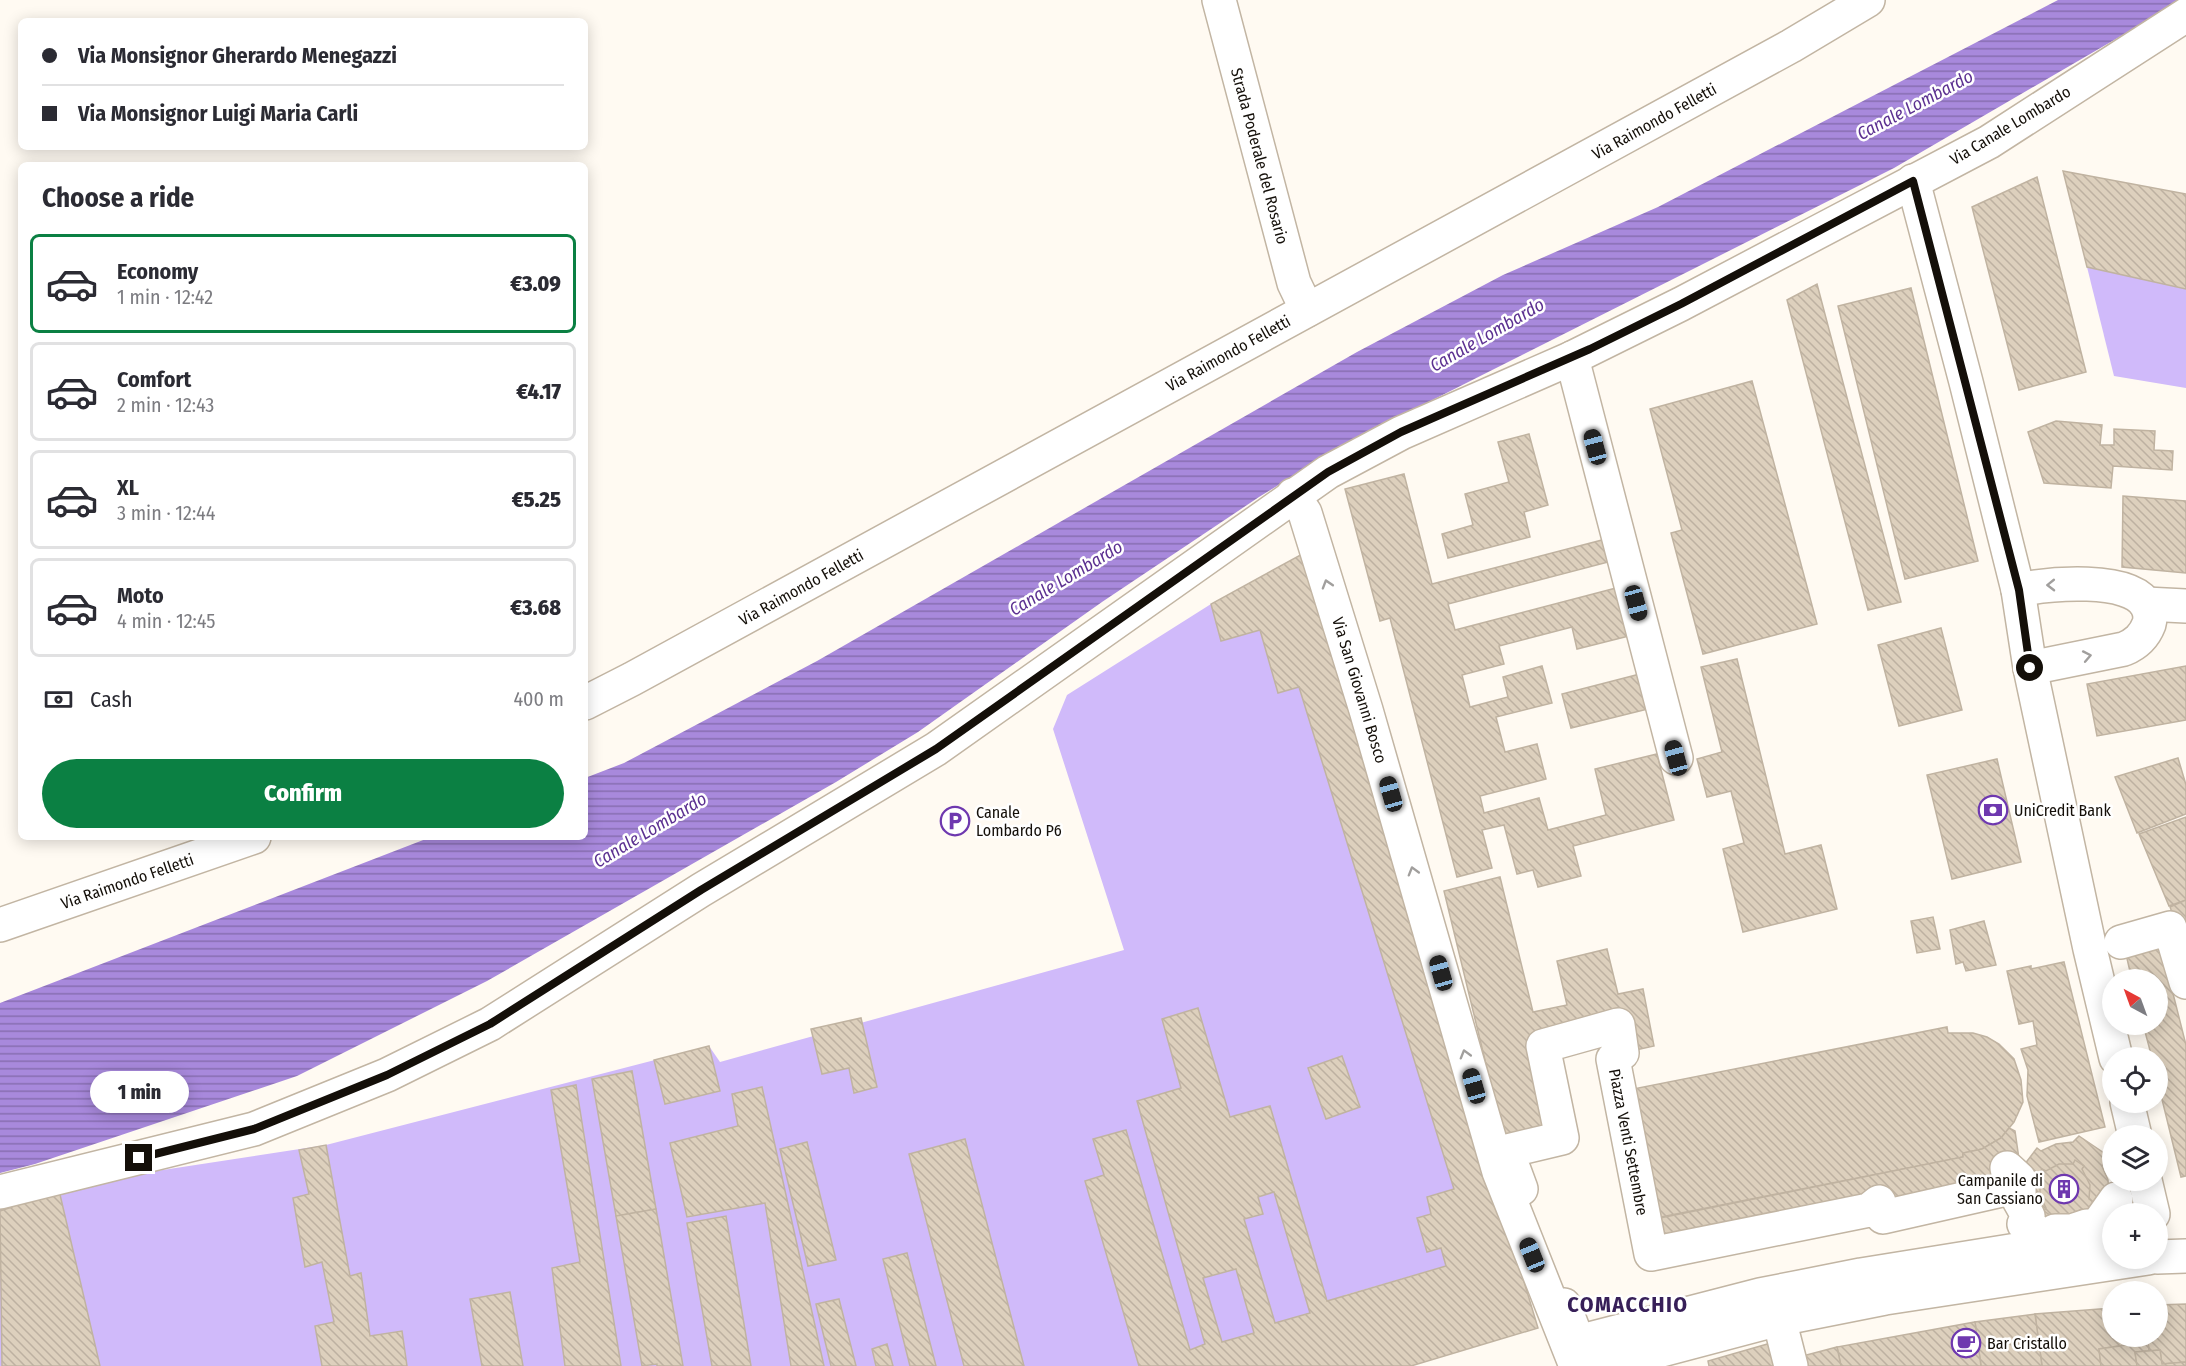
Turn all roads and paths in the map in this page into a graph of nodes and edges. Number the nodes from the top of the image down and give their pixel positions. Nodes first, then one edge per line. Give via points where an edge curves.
1 (1219, 0) edge
2 (1868, 0) edge
3 (2186, 15) edge
4 (1913, 181) junction
5 (1307, 310) junction
6 (1572, 358) junction
7 (1293, 495) junction
8 (2019, 590) junction
9 (2146, 604) junction
10 (2186, 606) edge
11 (2030, 668) junction
12 (588, 701) edge
13 (1676, 758) dead end
14 (245, 840) edge
15 (0, 925) edge
16 (2121, 942) dead end
17 (2186, 982) edge
18 (2113, 1047) edge
19 (0, 1192) edge
20 (2102, 1219) edge
21 (2102, 1236) edge
22 (2102, 1262) edge
23 (1779, 1319) junction
24 (1576, 1366) edge
25 (1601, 1366) edge
26 (1791, 1366) edge

1 - 5 street, Strada Poderale del Rosario via 1294,283
2 - 5 street, Via Raimondo Felletti via 1791,46
3 - 4 street, Via Canale Lombardo via 1989,142
4 - 6 street, Via Canale Lombardo
4 - 8 street
5 - 12 street, Via Raimondo Felletti
6 - 7 street, Via Canale Lombardo via 1401,432
6 - 13 street
7 - 19 street, Via Canale Lombardo via 936,749 701,890 490,1024 387,1075 254,1129
24 -> 7 street, Via San Giovanni Bosco via 1499,1172 1366,710 1305,513
9 -> 8 street via 2125,589 2097,585 2041,585
8 - 11 street
9 - 10 street
11 -> 9 street via 2132,646 2145,633 2150,620
11 - 18 street
14 - 15 street, Via Raimondo Felletti
16 - 17 street via 2170,928
20 - 21 street, Piazza Venti Settembre via 2094,1230 2087,1226 2072,1232 2055,1231 2050,1239 2024,1224 2028,1216 2019,1200 2019,1179 2007,1168 2012,1188 1883,1217 1879,1202 1869,1210 1651,1254 1612,1059 1622,1053 1618,1025 1543,1046 1562,1138 1507,1151 1578,1342 1760,1295
22 - 23 street
23 - 25 street
23 - 26 street

